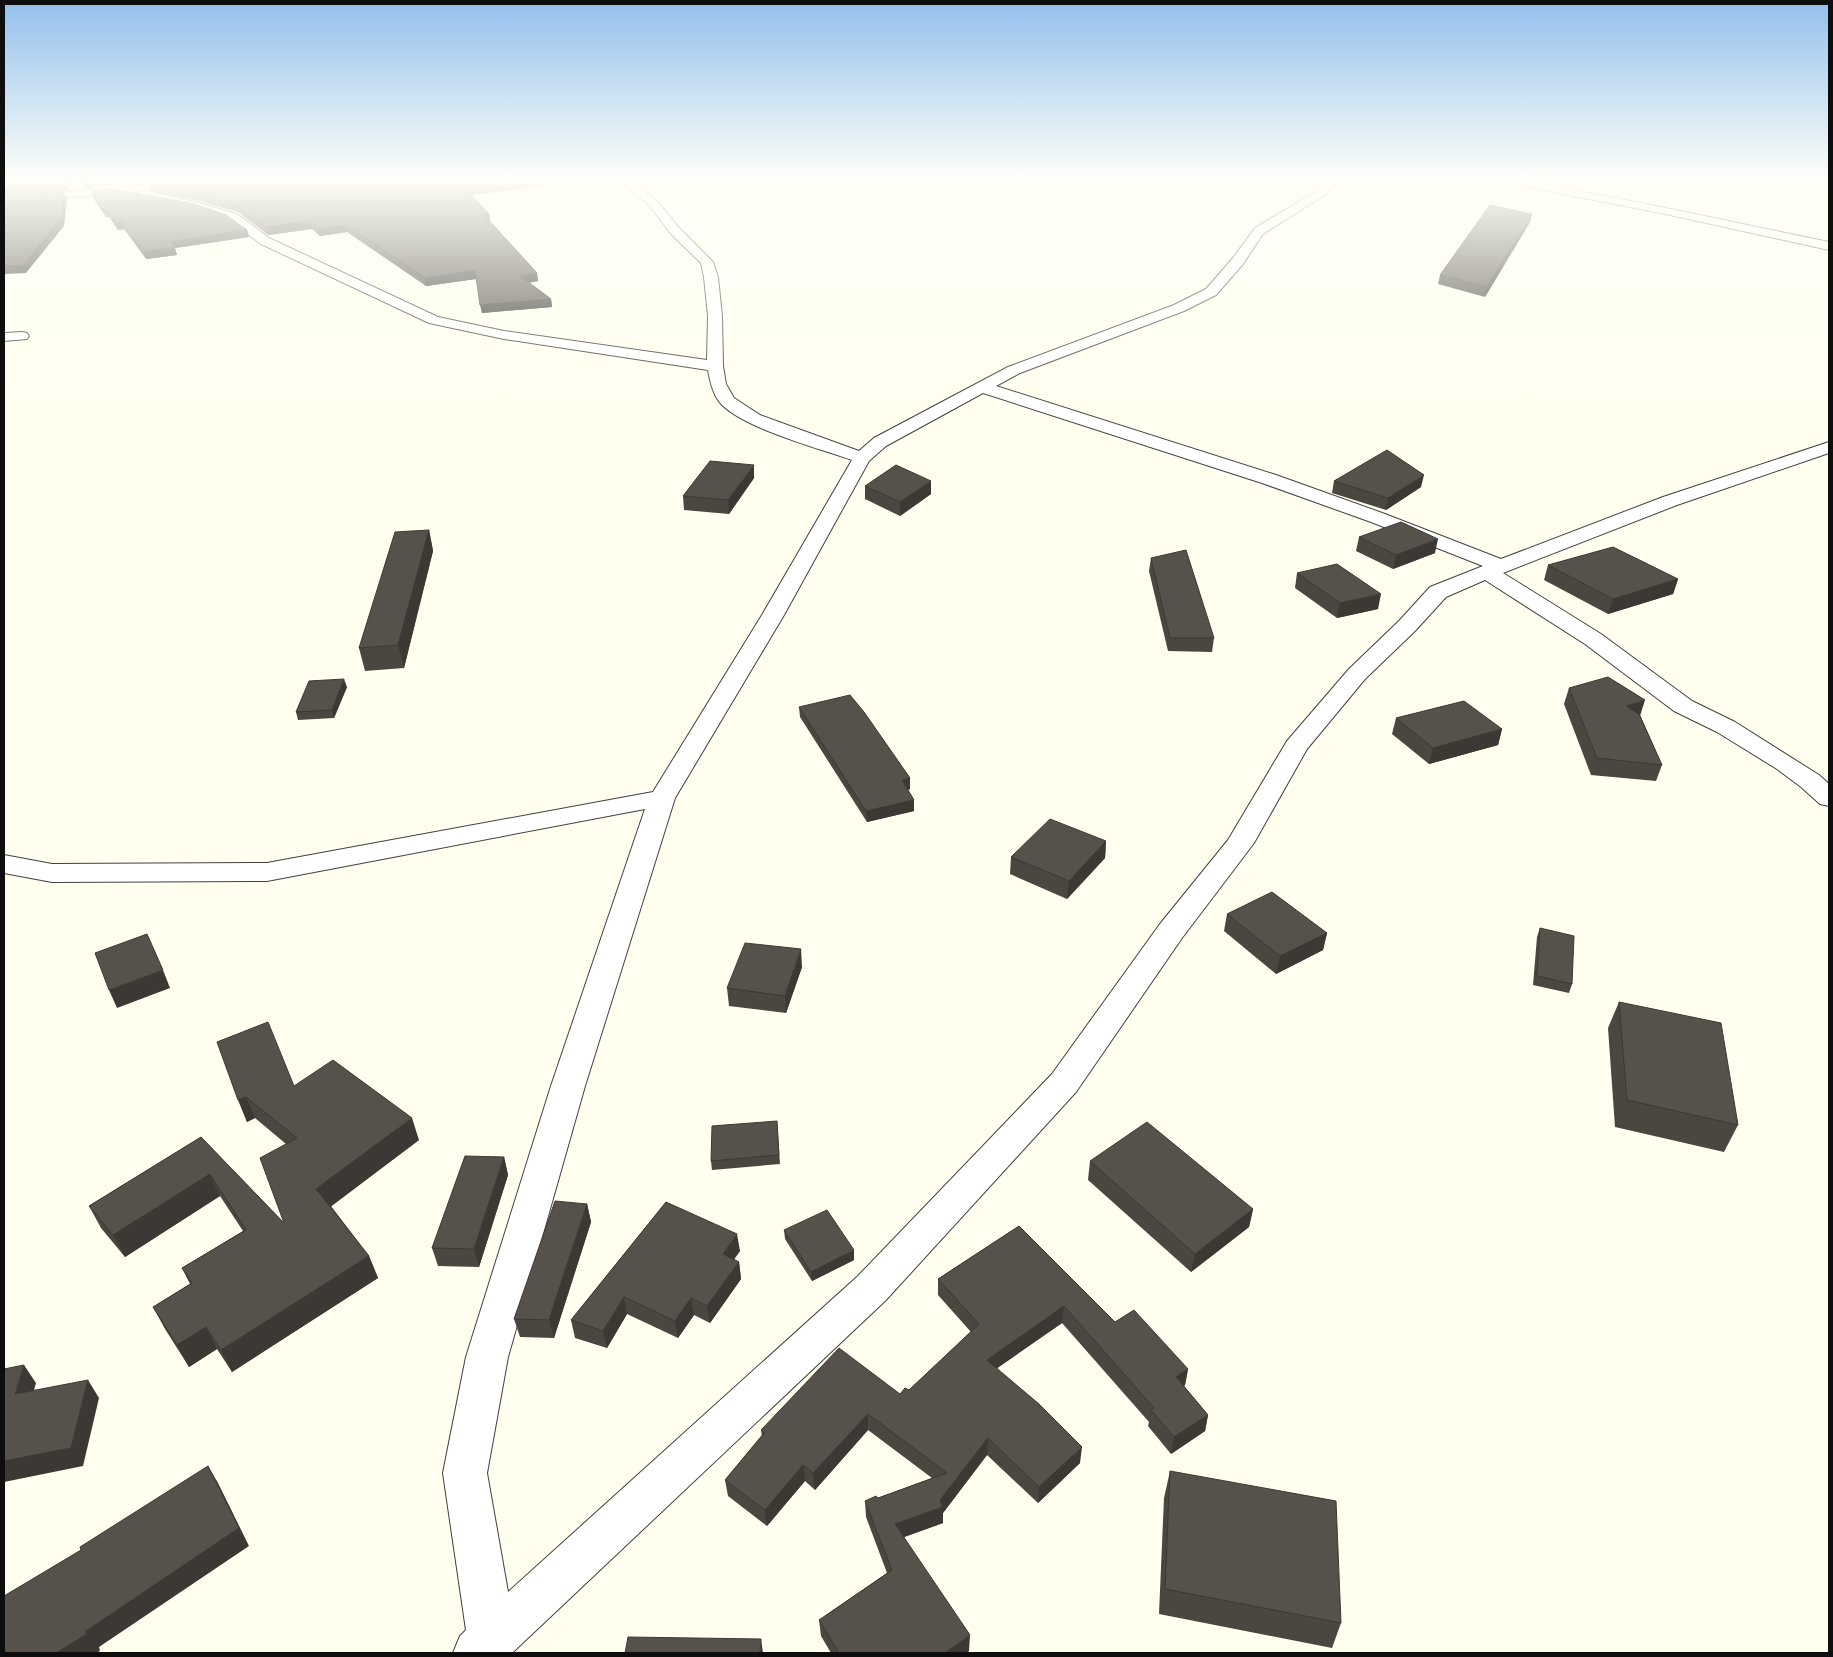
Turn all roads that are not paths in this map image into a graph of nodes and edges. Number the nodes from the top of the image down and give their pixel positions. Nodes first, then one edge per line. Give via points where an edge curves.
1 (296, 256) edge
2 (701, 256) edge
3 (1241, 256) edge
4 (22, 336) dead end
5 (4, 337) edge
6 (715, 366) junction
7 (980, 387) junction
8 (1829, 447) edge
9 (862, 458) junction
10 (1494, 569) junction
11 (662, 798) junction
12 (1829, 798) edge
13 (4, 864) edge
14 (485, 1646) edge

1 - 6 street via 434,320 504,335
2 - 6 street via 707,262 711,277
3 - 7 street via 1212,292 1179,308 1014,370
4 - 5 street
6 - 9 street via 718,384 727,401 754,418
7 - 9 street via 880,442
7 - 10 street via 1378,518
8 - 10 street via 1670,501
9 - 11 street via 773,615
10 - 12 street via 1683,706 1726,727 1786,764
10 - 14 street via 1438,592 1357,674 1296,746 1240,843 1171,931 1058,1090 872,1288
11 - 13 street via 267,872 52,873
11 - 14 street via 568,1086 487,1357 465,1473

